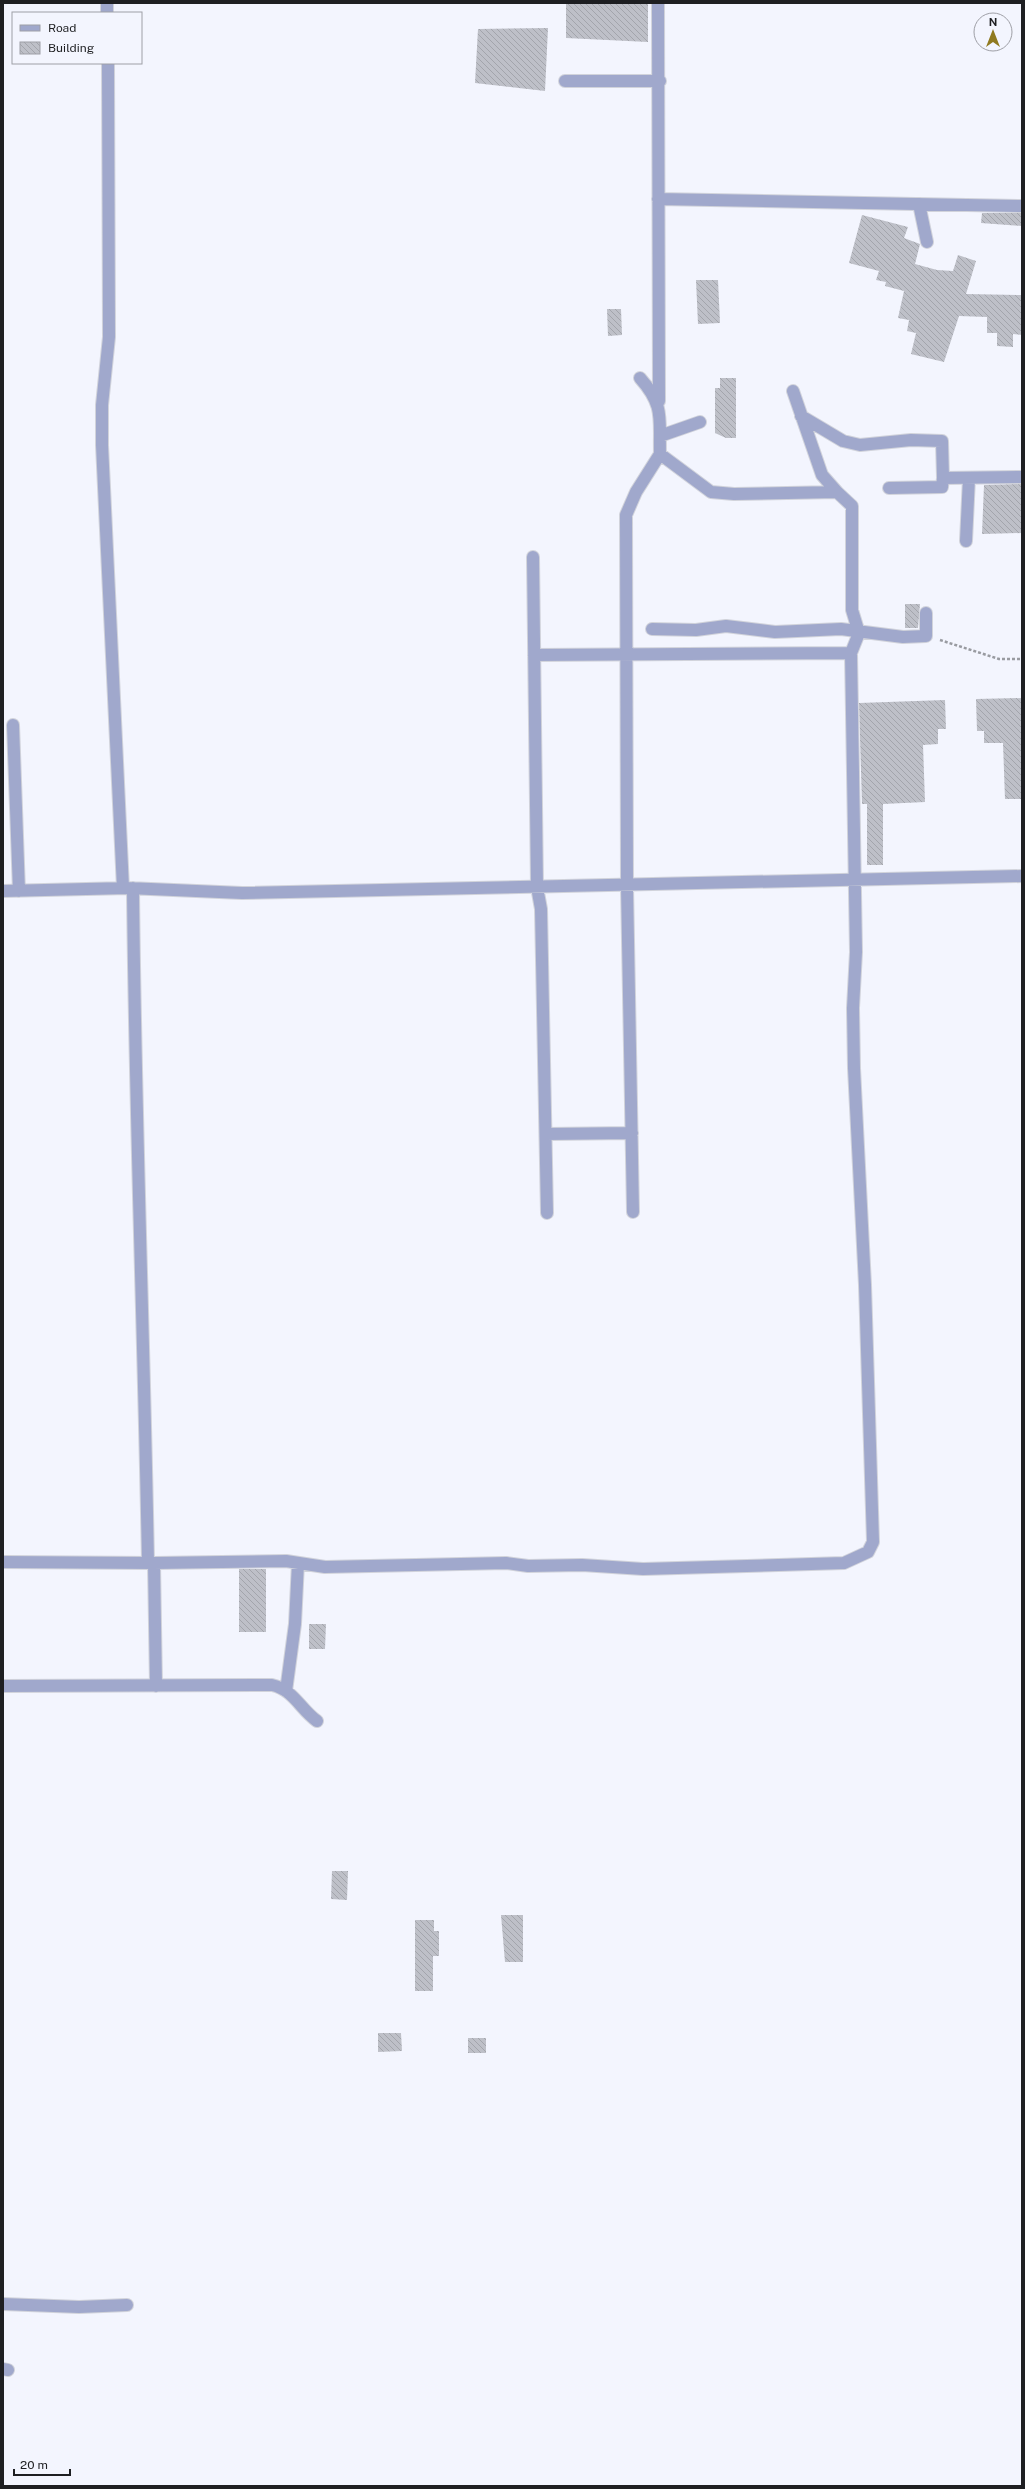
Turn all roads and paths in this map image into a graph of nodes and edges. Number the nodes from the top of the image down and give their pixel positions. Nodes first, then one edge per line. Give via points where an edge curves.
1 (658, 3) edge
2 (108, 64) edge
3 (660, 80) junction
4 (565, 81) dead end
5 (658, 199) junction
6 (919, 204) junction
7 (1022, 206) edge
8 (927, 242) dead end
9 (640, 378) dead end
10 (793, 391) dead end
11 (659, 406) junction
12 (801, 416) junction
13 (700, 422) dead end
14 (660, 436) junction
15 (660, 454) junction
16 (1022, 477) edge
17 (943, 478) junction
18 (969, 478) junction
19 (889, 488) dead end
20 (837, 492) junction
21 (966, 541) dead end
22 (533, 557) dead end
23 (926, 613) dead end
24 (652, 629) dead end
25 (859, 632) junction
26 (926, 636) junction
27 (626, 654) junction
28 (851, 654) junction
29 (534, 655) junction
30 (1022, 659) edge
31 (13, 725) dead end
32 (1022, 876) edge
33 (854, 881) junction
34 (627, 886) junction
35 (537, 887) junction
36 (128, 888) junction
37 (3, 891) edge
38 (19, 891) junction
39 (632, 1133) junction
40 (546, 1134) junction
41 (633, 1212) dead end
42 (547, 1213) dead end
43 (3, 1562) edge
44 (151, 1563) junction
45 (298, 1563) junction
46 (3, 1686) edge
47 (156, 1686) junction
48 (286, 1691) junction
49 (317, 1721) dead end
50 (3, 2304) edge
51 (127, 2305) dead end

1 - 3 street
2 - 36 street via 109,337 102,405 102,444
3 - 4 street
3 - 5 street
5 - 6 street via 838,200
5 - 11 street
6 - 7 street
6 - 8 street
9 - 11 street via 654,394
10 - 12 street
11 - 14 street
12 - 17 street via 842,441 860,444 911,440 942,441
12 - 20 street via 822,475
13 - 14 street
14 - 15 street
15 - 20 street via 710,492
15 - 27 street via 636,492 626,515
16 - 18 street
17 - 18 street
17 - 19 street via 942,487
18 - 21 street
20 - 25 street via 852,506 852,610
22 - 29 street
23 - 26 street
24 - 25 street via 696,630 726,626 775,632 841,629
25 - 26 street via 903,637
25 - 28 street
26 - 30 path via 999,659
27 - 28 street
27 - 29 street
27 - 34 street
28 - 33 street
29 - 35 street
31 - 38 street
32 - 33 street
33 - 34 street
33 - 45 street via 854,1068 865,1285 873,1542 868,1552 844,1563 642,1568 528,1566 506,1563 325,1567
34 - 35 street
34 - 39 street
35 - 36 street via 242,893
35 - 40 street via 541,909
36 - 38 street
36 - 44 street
37 - 38 street
39 - 40 street
39 - 41 street
40 - 42 street
43 - 44 street
44 - 45 street
44 - 47 street
45 - 48 street via 296,1624
46 - 47 street
47 - 48 street via 261,1684 280,1687
48 - 49 street via 294,1695 309,1715
50 - 51 street via 79,2307

